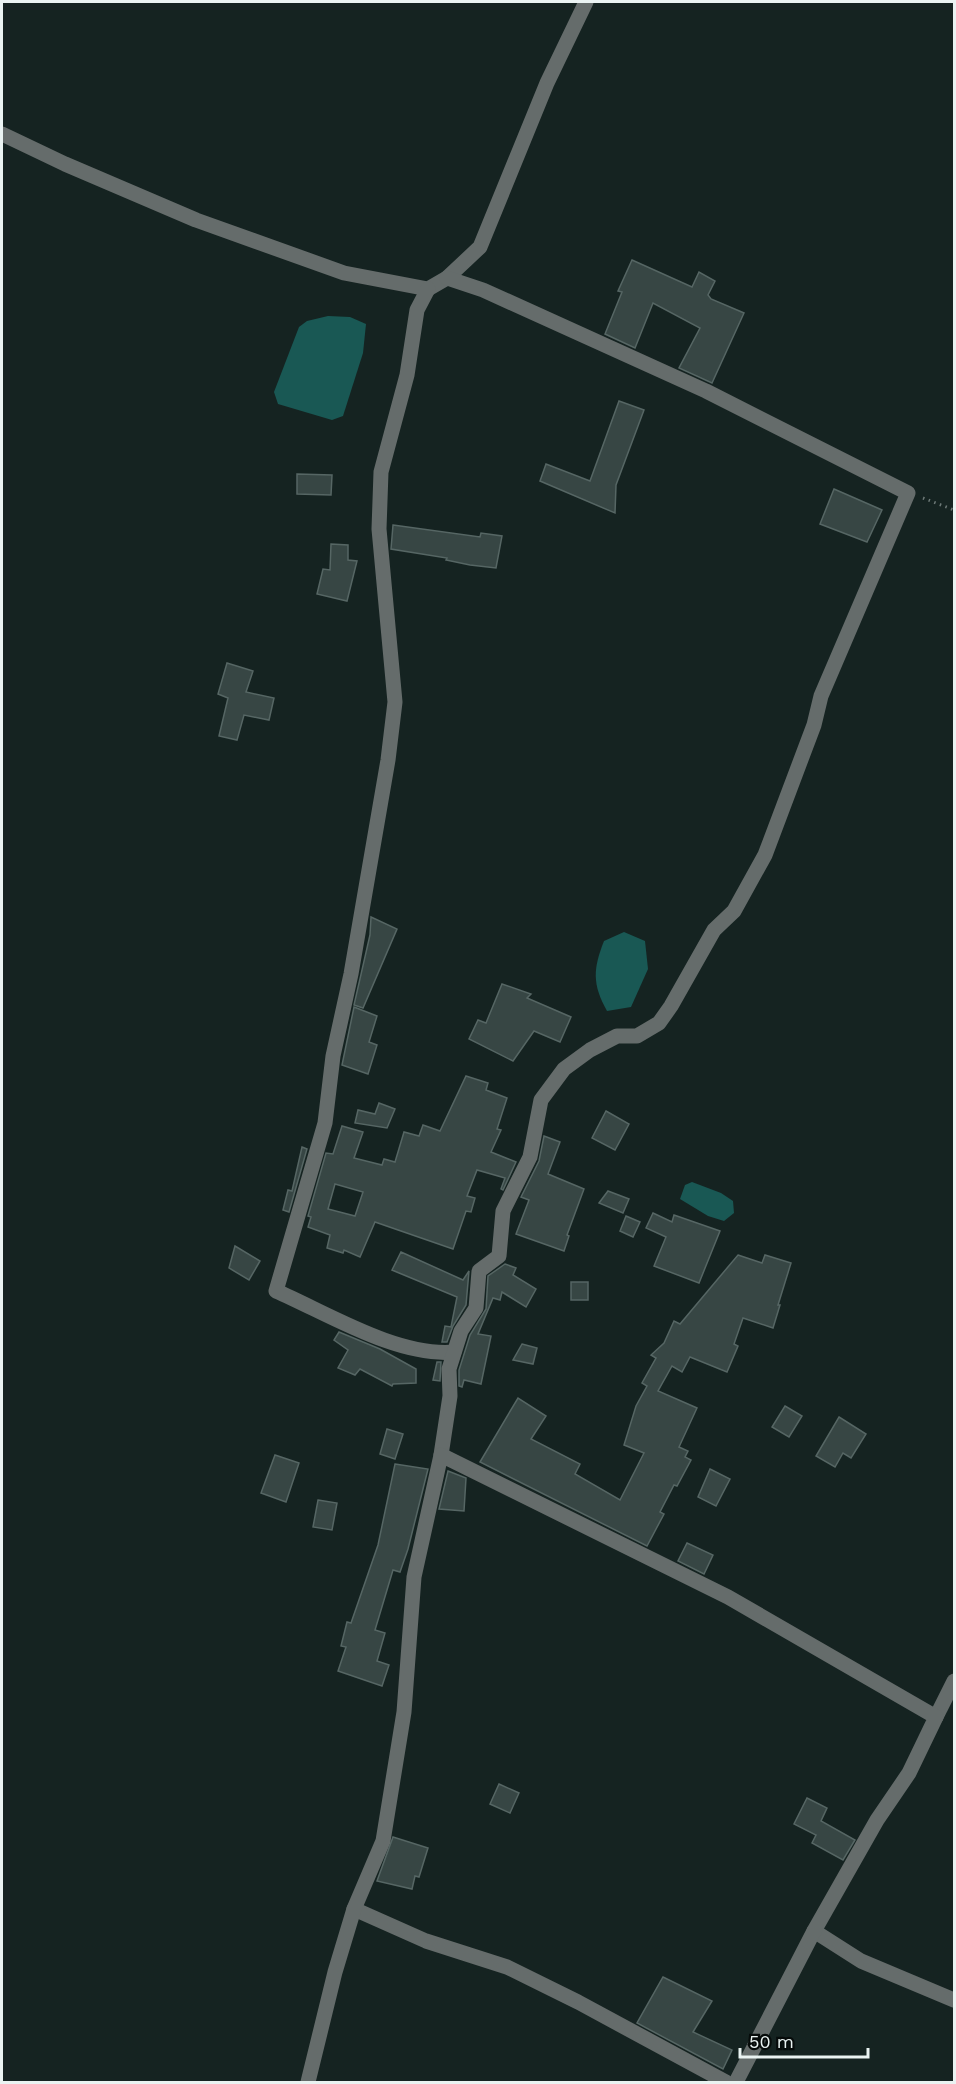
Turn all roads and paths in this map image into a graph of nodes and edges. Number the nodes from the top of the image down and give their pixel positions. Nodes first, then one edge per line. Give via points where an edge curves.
1 (586, 2) edge
2 (2, 134) edge
3 (447, 278) junction
4 (428, 289) junction
5 (908, 493) junction
6 (954, 510) edge
7 (453, 1352) junction
8 (441, 1455) junction
9 (954, 1682) edge
10 (936, 1717) junction
11 (354, 1909) junction
12 (814, 1931) junction
13 (954, 2000) edge
14 (308, 2082) edge
15 (726, 2082) edge
16 (736, 2082) edge

1 - 3 street via 547,83 480,247
2 - 4 street via 196,220 344,273
3 - 4 street
3 - 5 street via 483,290 706,391
4 - 7 street via 417,310 407,375 381,472 379,528 395,702 388,760 333,1056 325,1123 276,1291 384,1340 433,1352
5 - 6 path
5 - 7 street via 821,696 814,725 765,855 734,911 714,930 659,1023 637,1036 617,1036 590,1050 564,1069 541,1100 530,1157 503,1211 499,1256 479,1271 476,1308
7 - 8 street
8 - 10 street via 728,1597
8 - 11 street via 414,1577 404,1712 383,1841
9 - 10 street
10 - 12 street via 909,1773 877,1820
11 - 14 street
11 - 15 street via 426,1941 507,1967
12 - 13 street via 861,1962
12 - 16 street

